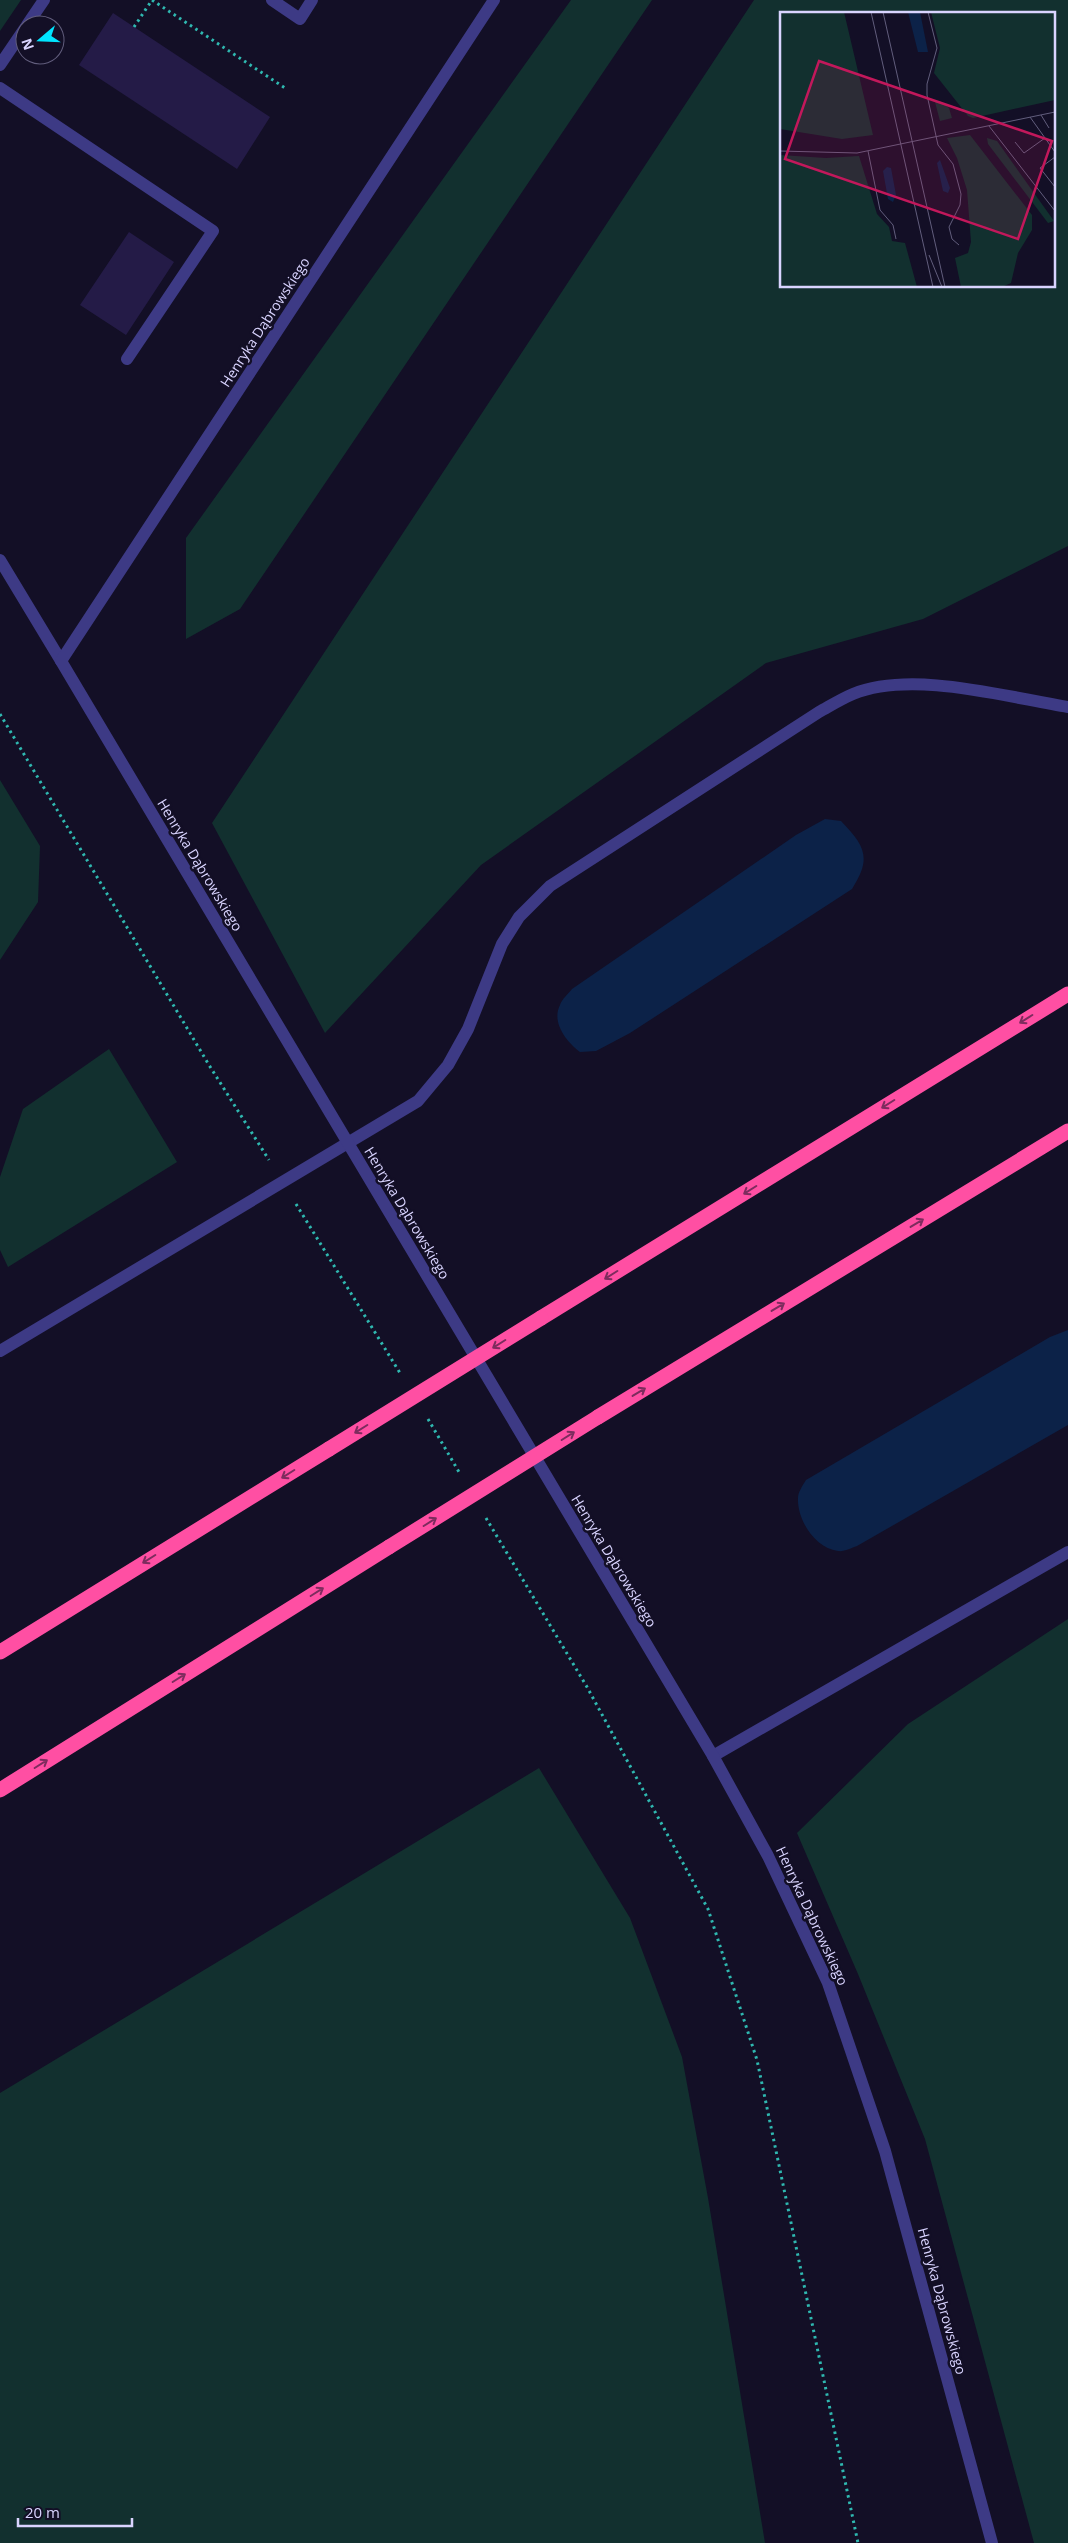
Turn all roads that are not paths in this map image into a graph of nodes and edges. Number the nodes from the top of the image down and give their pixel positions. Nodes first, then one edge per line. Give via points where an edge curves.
1 (44, 0) edge
2 (272, 0) edge
3 (312, 0) edge
4 (494, 0) edge
5 (34, 15) edge
6 (15, 43) edge
7 (0, 65) edge
8 (0, 88) edge
9 (127, 359) dead end
10 (0, 560) edge
11 (61, 661) junction
12 (1068, 707) edge
13 (1068, 994) edge
14 (1068, 1131) edge
15 (348, 1144) junction
16 (0, 1351) edge
17 (1068, 1552) edge
18 (0, 1652) edge
19 (713, 1756) junction
20 (0, 1790) edge
21 (992, 2543) edge

1 - 5 street
2 - 3 street via 300,19
4 - 11 street, Henryka Dąbrowskiego
6 - 7 street
8 - 9 street via 213,232
10 - 11 street, Henryka Dąbrowskiego
11 - 15 street, Henryka Dąbrowskiego
12 - 15 street via 924,684 891,685 854,694 818,712 550,886 520,917 502,944 468,1029 448,1065 418,1101
13 -> 18 highway, bridge
20 -> 14 highway, bridge via 598,1417
15 - 16 street
15 - 19 street, Henryka Dąbrowskiego
17 - 19 street
19 - 21 street, Henryka Dąbrowskiego via 768,1856 828,1983 885,2151

